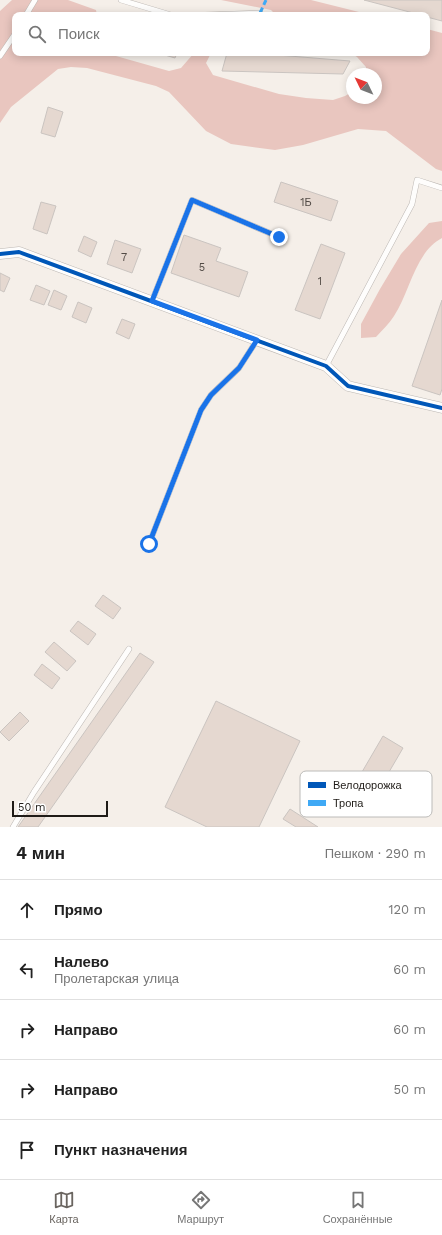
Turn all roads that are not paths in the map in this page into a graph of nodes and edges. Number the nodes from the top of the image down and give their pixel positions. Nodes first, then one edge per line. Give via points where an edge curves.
1 (35, 0) edge
2 (121, 0) edge
3 (28, 12) edge
4 (161, 12) edge
5 (12, 38) edge
6 (0, 56) edge
7 (442, 188) edge
8 (279, 237) dead end
9 (0, 254) edge
10 (152, 301) junction
11 (257, 340) junction
12 (326, 366) junction
13 (442, 408) edge
14 (149, 544) dead end
15 (129, 649) dead end
16 (13, 827) edge

1 - 3 lane
2 - 4 lane
5 - 6 lane
7 - 12 lane via 417,180 412,204
8 - 10 lane via 192,200
9 - 10 street via 19,252
10 - 11 street
11 - 12 street
11 - 14 lane via 239,368 211,395 201,410
12 - 13 street via 348,386
15 - 16 lane

